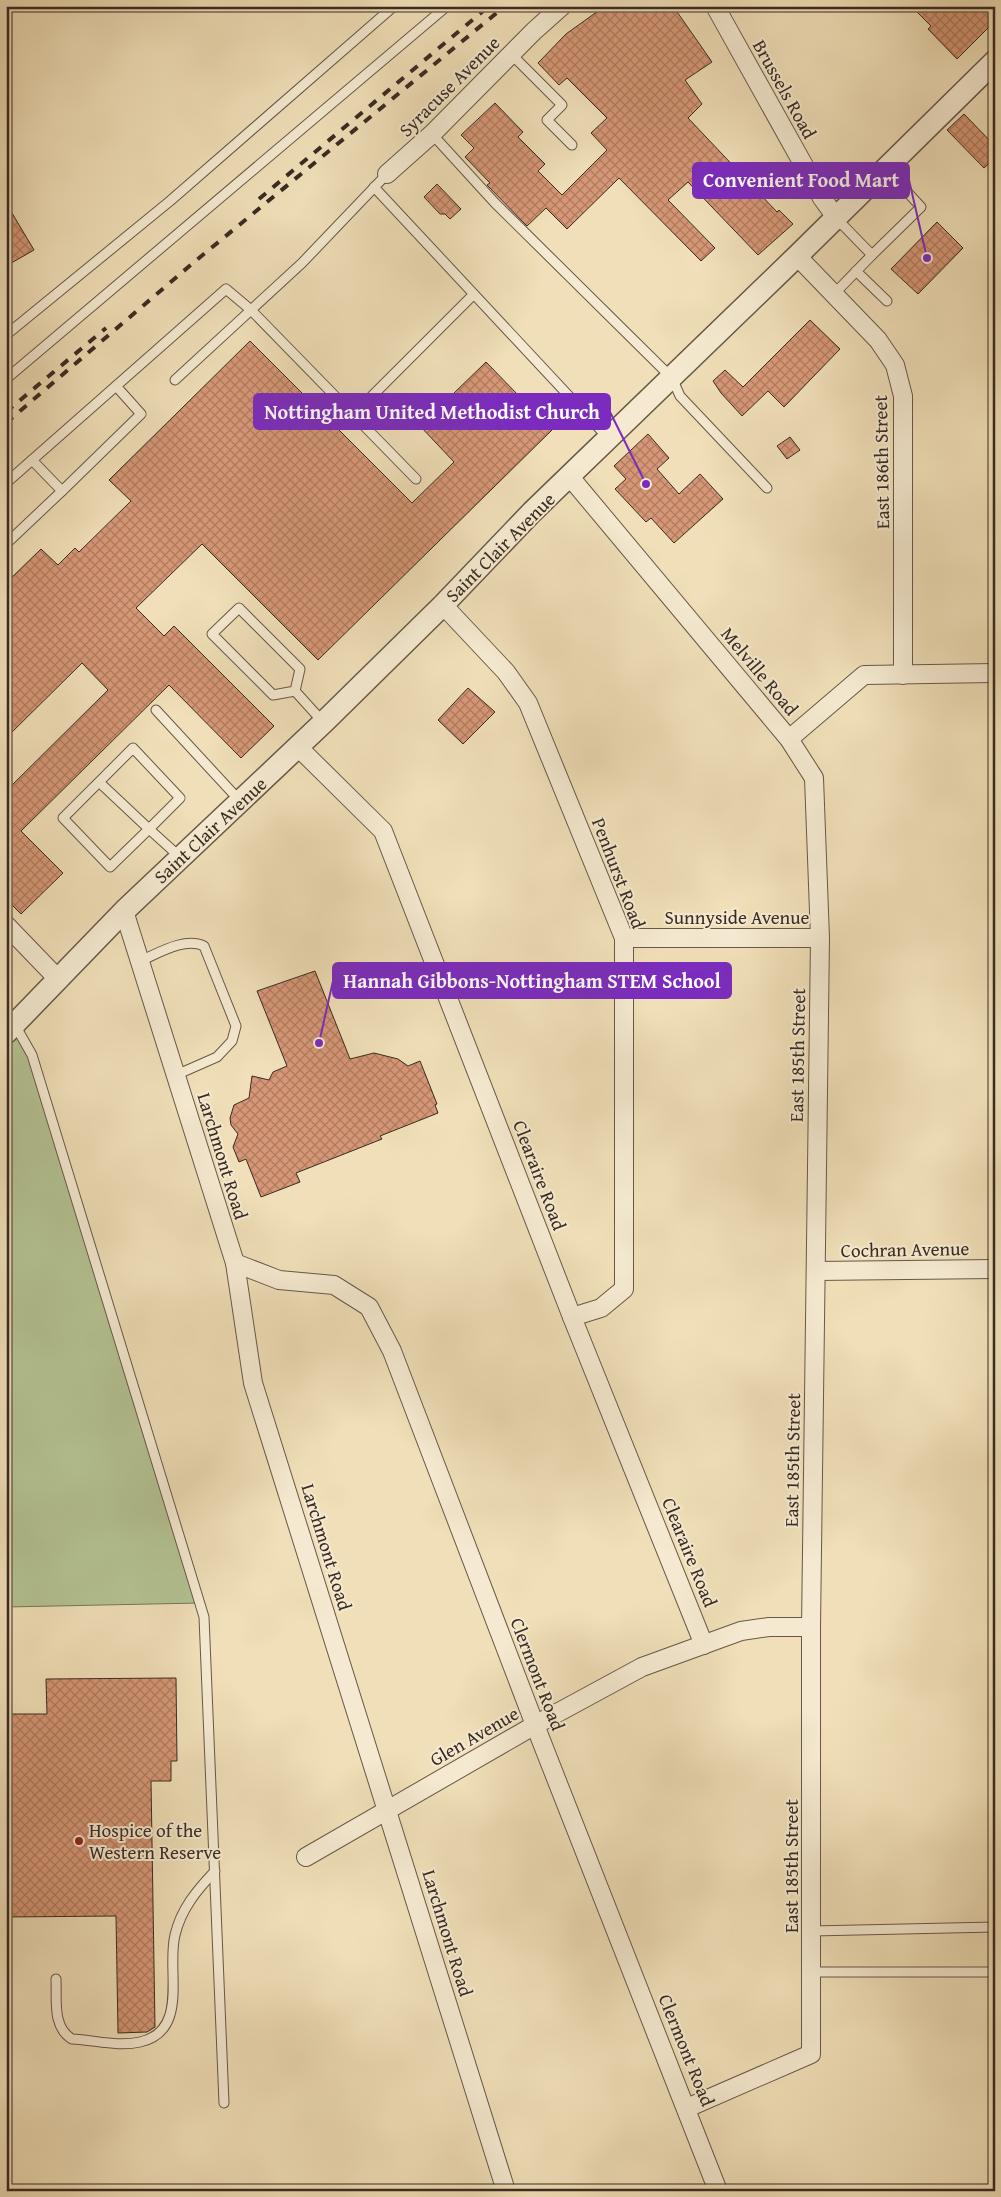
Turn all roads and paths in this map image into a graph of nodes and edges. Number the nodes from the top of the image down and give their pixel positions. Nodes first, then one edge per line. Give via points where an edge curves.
1 (394, 6) edge
2 (447, 6) edge
3 (562, 6) edge
4 (715, 6) edge
5 (511, 54) junction
6 (995, 60) edge
7 (432, 134) junction
8 (572, 145) dead end
9 (885, 168) junction
10 (387, 174) joint
11 (374, 187) junction
12 (835, 216) junction
13 (872, 255) junction
14 (797, 256) junction
15 (856, 271) junction
16 (834, 294) junction
17 (473, 295) junction
18 (887, 301) dead end
19 (251, 310) junction
20 (6, 335) edge
21 (672, 378) junction
22 (6, 379) edge
23 (174, 380) dead end
24 (116, 386) junction
25 (353, 415) junction
26 (609, 439) junction
27 (32, 460) junction
28 (570, 477) junction
29 (416, 479) dead end
30 (6, 483) edge
31 (767, 488) dead end
32 (62, 490) junction
33 (6, 544) edge
34 (443, 605) junction
35 (995, 673) edge
36 (903, 675) junction
37 (295, 691) junction
38 (156, 710) dead end
39 (324, 722) junction
40 (789, 739) junction
41 (298, 747) junction
42 (99, 782) junction
43 (240, 802) junction
44 (149, 829) junction
45 (180, 858) junction
46 (124, 911) junction
47 (6, 925) edge
48 (624, 938) junction
49 (820, 938) junction
50 (140, 961) junction
51 (59, 980) junction
52 (10, 1029) edge
53 (176, 1075) junction
54 (235, 1263) junction
55 (995, 1269) edge
56 (816, 1271) junction
57 (572, 1317) junction
58 (811, 1627) junction
59 (704, 1645) junction
60 (535, 1725) junction
61 (388, 1810) junction
62 (306, 1857) dead end
63 (215, 1871) junction
64 (995, 1927) edge
65 (812, 1930) junction
66 (812, 1972) junction
67 (995, 1972) edge
68 (56, 1979) dead end
69 (224, 2103) dead end
70 (686, 2108) junction
71 (506, 2191) edge
72 (718, 2191) edge

1 - 20 lane via 170,201
2 - 22 lane
3 - 5 street, Syracuse Avenue
4 - 12 street, Brussels Road
5 - 7 street, Syracuse Avenue
5 - 8 lane via 562,105 547,120
6 - 9 street, Saint Clair Avenue
7 - 10 street, Syracuse Avenue
7 - 21 lane via 495,203
9 - 12 street, Saint Clair Avenue
9 - 13 lane via 921,207
10 - 11 lane
11 - 17 lane
11 - 19 lane via 302,263
12 - 13 lane
12 - 14 street, Saint Clair Avenue
13 - 15 lane
14 - 16 street, East 186th Street
14 - 21 street, Saint Clair Avenue
15 - 16 lane
15 - 18 lane
16 - 36 street, East 186th Street via 878,340 895,365 903,396
17 - 25 lane
17 - 26 lane
19 - 23 lane
19 - 24 lane via 226,289
19 - 25 lane
21 - 26 street, Saint Clair Avenue
21 - 31 lane via 680,396
24 - 27 lane
24 - 32 lane via 141,414
25 - 29 lane
26 - 28 street, Saint Clair Avenue
27 - 30 lane
27 - 32 lane
28 - 34 street, Saint Clair Avenue
28 - 40 street, Melville Road
32 - 33 lane
34 - 39 street, Saint Clair Avenue
34 - 48 street, Penhurst Road via 506,672 528,703
35 - 36 street, Melville Road
36 - 40 street, Melville Road via 864,675
37 - 37 lane via 300,669 239,608 212,634 273,695
37 - 39 lane
38 - 43 lane
39 - 41 street, Saint Clair Avenue
40 - 49 street, East 185th Street via 814,778
41 - 43 street, Saint Clair Avenue
41 - 57 street, Clearaire Road via 383,831
42 - 44 lane
42 - 44 lane via 133,748 180,798
42 - 44 lane via 62,818 110,867
43 - 45 street, Saint Clair Avenue
44 - 45 lane
45 - 46 street, Saint Clair Avenue
46 - 50 street, Larchmont Road
46 - 51 street, Saint Clair Avenue
47 - 51 street
48 - 49 street, Sunnyside Avenue
48 - 57 street, Penhurst Road via 624,1289 601,1308
49 - 56 street, East 185th Street
50 - 53 street, Larchmont Road
50 - 53 lane via 177,946 196,942 204,946 236,1026 232,1041 217,1057
51 - 52 street, Saint Clair Avenue
52 - 63 lane via 32,1056 204,1617
53 - 54 street, Larchmont Road
54 - 60 street, Clermont Road via 280,1280 334,1285 370,1307 392,1352
54 - 61 street, Larchmont Road via 253,1383
55 - 56 street, Cochran Avenue
56 - 58 street, East 185th Street
57 - 59 street, Clearaire Road
58 - 59 street, Glen Avenue via 769,1627 741,1632
58 - 65 street, East 185th Street
59 - 60 street, Glen Avenue via 642,1667
60 - 61 street, Glen Avenue
60 - 70 street, Clermont Road
61 - 62 street, Glen Avenue
61 - 71 street, Larchmont Road
63 - 68 lane via 182,1912 174,1936 171,2011 164,2026 154,2036 126,2045 66,2035 59,2026
63 - 69 lane
64 - 65 lane
65 - 66 street, East 185th Street
66 - 67 lane
66 - 70 street, East 185th Street via 811,2054
70 - 72 street, Clermont Road

